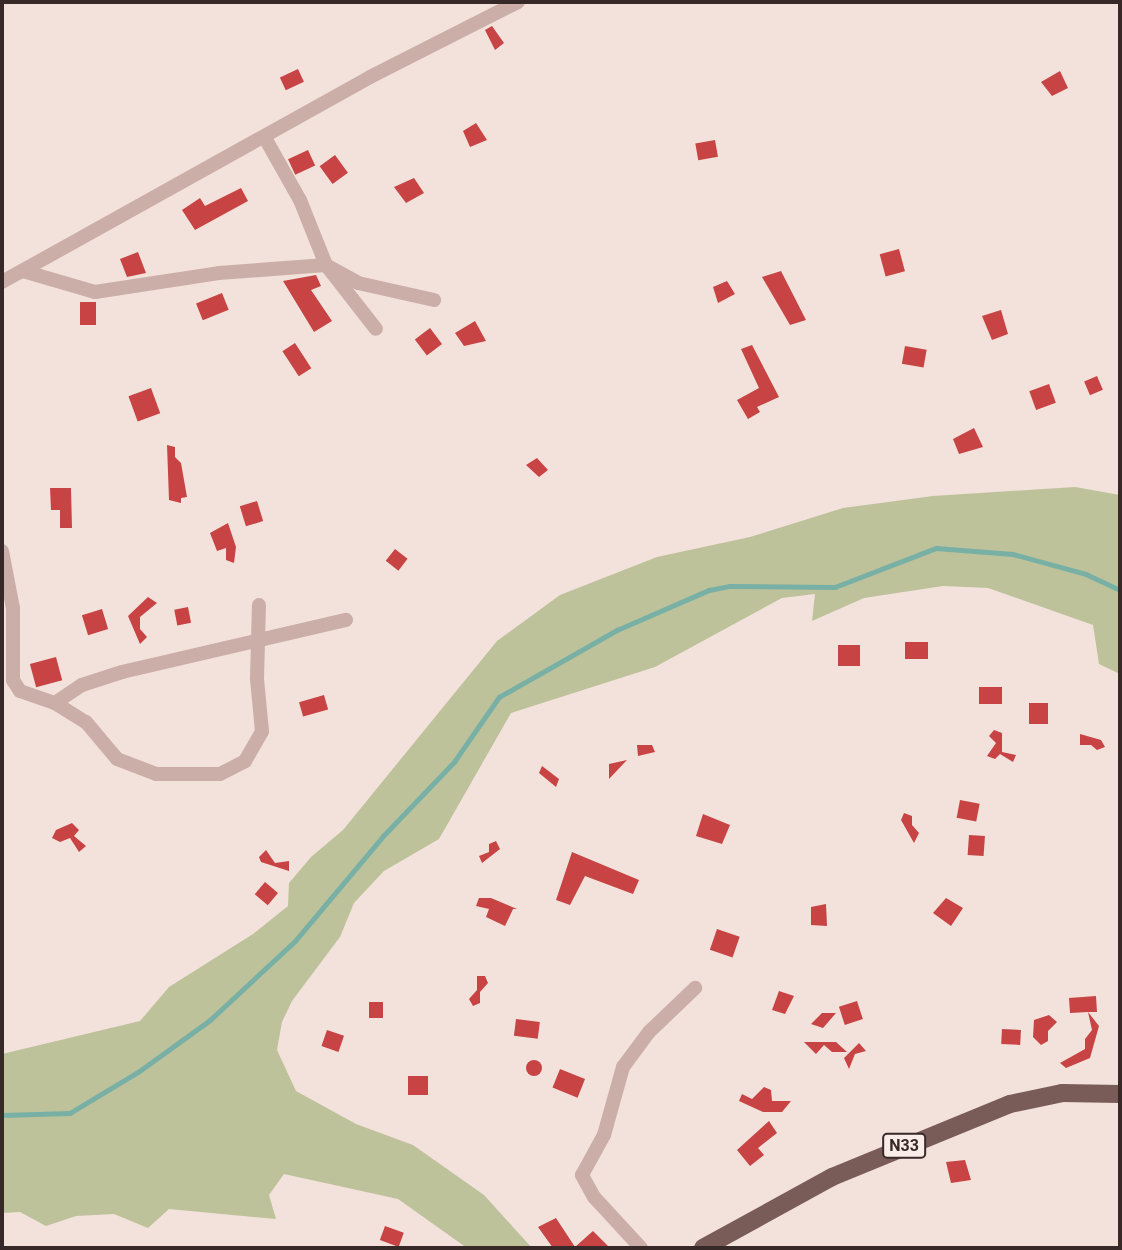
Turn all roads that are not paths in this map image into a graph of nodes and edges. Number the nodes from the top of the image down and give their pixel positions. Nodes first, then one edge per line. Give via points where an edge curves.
1 (519, 2) edge
2 (503, 5) edge
3 (265, 138) junction
4 (326, 265) junction
5 (23, 271) junction
6 (2, 282) edge
7 (434, 300) dead end
8 (376, 329) dead end
9 (2, 551) edge
10 (259, 604) dead end
11 (346, 620) dead end
12 (258, 641) junction
13 (7, 684) edge
14 (55, 703) junction
15 (695, 988) dead end
16 (1120, 1094) edge
17 (641, 1248) edge
18 (703, 1248) edge

1 - 2 street
2 - 3 street
3 - 4 street via 300,200
3 - 5 street
4 - 5 street via 219,273 95,292
4 - 7 street via 358,283
4 - 8 street
5 - 6 street
9 - 13 street via 13,608
10 - 12 street
11 - 12 street
12 - 14 street via 121,672 82,685
12 - 14 street via 262,731 245,761 220,774 156,774 117,759 86,722
13 - 14 street
15 - 17 street via 649,1032 623,1067 604,1135 582,1175 594,1197
16 - 18 main road, N33 via 1062,1093 1010,1104 832,1177

